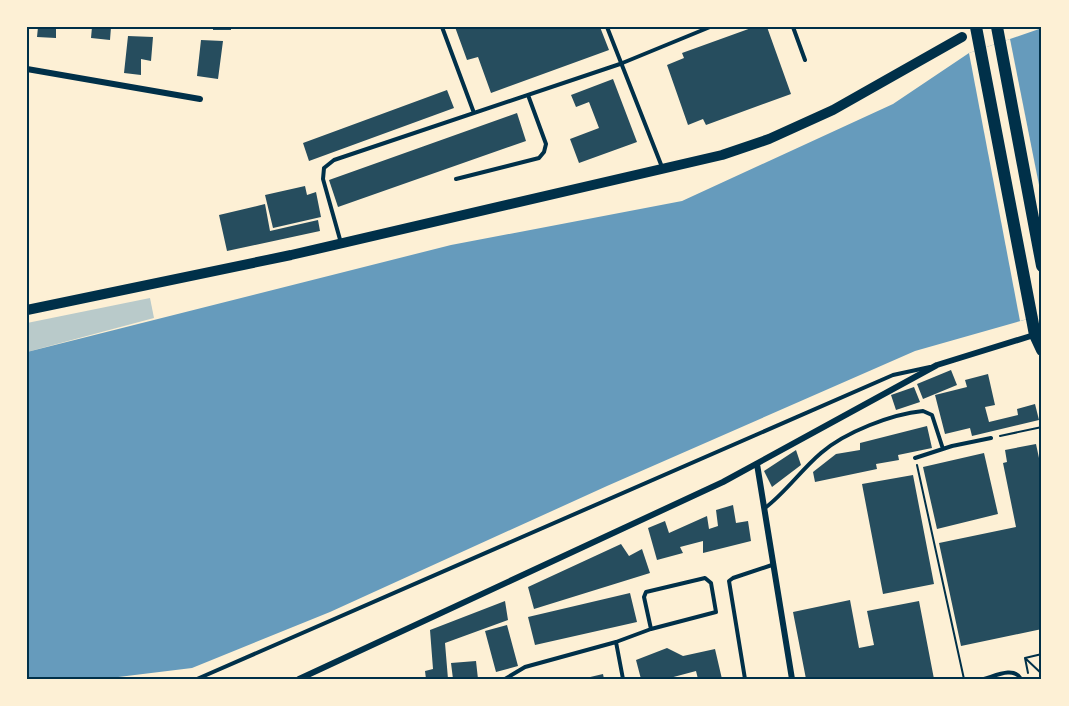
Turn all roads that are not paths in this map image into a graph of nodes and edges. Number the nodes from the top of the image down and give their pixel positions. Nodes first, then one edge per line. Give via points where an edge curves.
1 (442, 27) edge
2 (607, 27) edge
3 (710, 27) edge
4 (793, 27) edge
5 (976, 27) edge
6 (997, 27) edge
7 (962, 37) dead end
8 (804, 60) dead end
9 (620, 64) junction
10 (27, 69) edge
11 (528, 95) junction
12 (200, 99) dead end
13 (474, 113) junction
14 (663, 170) junction
15 (456, 179) dead end
16 (341, 244) junction
17 (1042, 266) edge
18 (27, 310) edge
19 (1035, 335) junction
20 (1042, 350) edge
21 (937, 365) junction
22 (991, 438) dead end
23 (943, 449) junction
24 (915, 458) road end
25 (757, 464) junction
26 (764, 508) junction
27 (772, 565) junction
28 (651, 629) junction
29 (616, 642) junction
30 (197, 679) edge
31 (299, 679) edge
32 (505, 679) edge
33 (623, 679) edge
34 (745, 679) edge
35 (792, 679) edge
36 (984, 679) edge
37 (1021, 679) edge

1 - 13 lane
2 - 9 lane
3 - 9 lane
4 - 8 lane
5 - 19 main road
6 - 17 main road
7 - 14 main road via 789,130 722,155
9 - 11 lane
9 - 14 lane
10 - 12 street
11 - 13 lane
11 - 15 lane via 546,144 539,158
13 - 16 lane via 334,160 324,168 323,179
14 - 16 main road
16 - 18 main road
19 - 20 main road
19 - 21 street
21 - 25 street
21 - 30 lane via 893,375
22 - 23 lane
23 - 24 lane
23 - 26 lane via 932,416 923,411 892,418 843,437
25 - 26 street
25 - 31 street
26 - 27 street
27 - 34 lane via 729,581
27 - 35 street
28 - 28 lane via 716,612 709,579 646,592
28 - 29 lane
29 - 32 lane via 525,667
29 - 33 lane
36 - 37 lane via 1013,672

